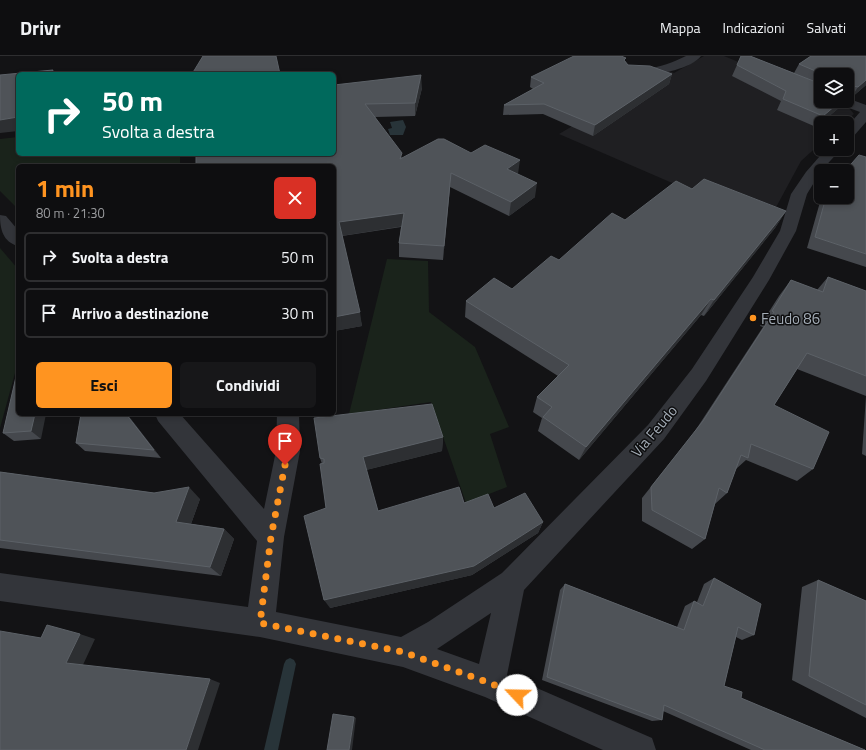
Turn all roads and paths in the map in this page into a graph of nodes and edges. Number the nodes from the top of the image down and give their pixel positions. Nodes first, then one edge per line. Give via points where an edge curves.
1 (695, 56) edge
2 (629, 70) edge
3 (854, 105) edge
4 (866, 110) edge
5 (866, 114) edge
6 (854, 127) edge
7 (828, 156) edge
8 (0, 220) edge
9 (16, 239) edge
10 (168, 416) edge
11 (288, 416) edge
12 (271, 537) junction
13 (512, 583) junction
14 (0, 587) edge
15 (260, 623) junction
16 (403, 652) junction
17 (490, 683) junction
18 (640, 750) edge

1 - 2 street via 660,70
3 - 4 street
5 - 6 street
7 - 13 street, Via Feudo via 799,194 788,231 776,255 699,375 656,432
8 - 9 street
10 - 12 street
11 - 12 street via 288,451
12 - 15 street
13 - 16 street, Via Feudo
13 - 17 street
14 - 15 street
15 - 16 street
16 - 17 street
17 - 18 street

